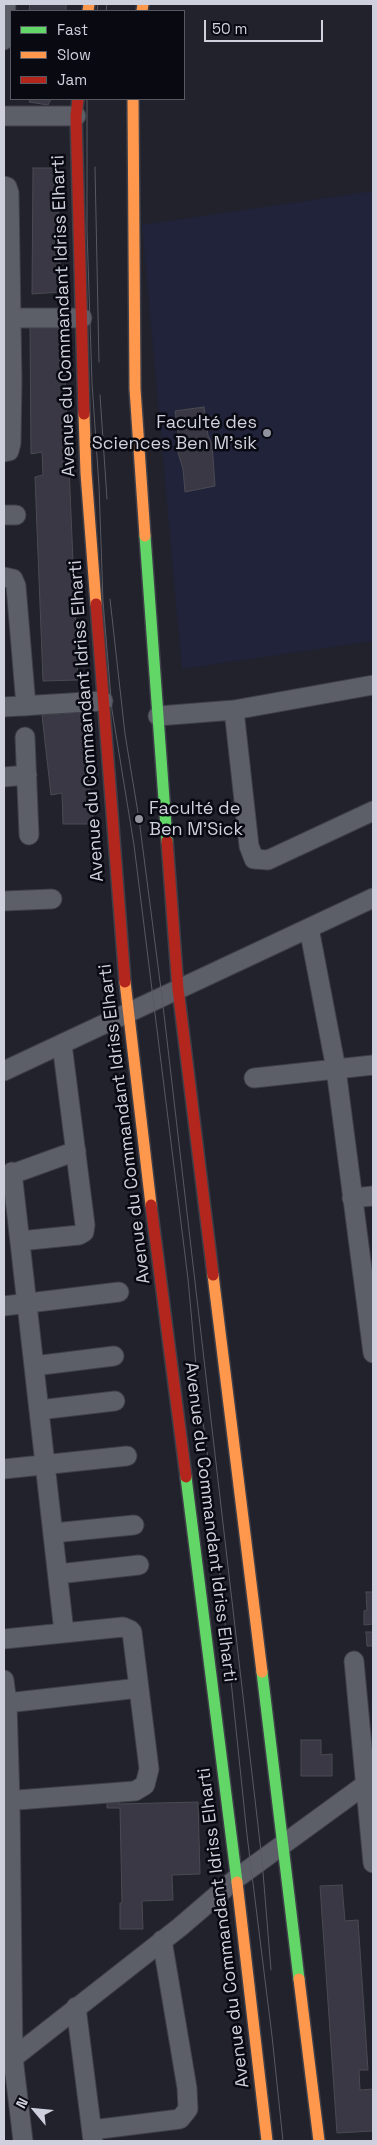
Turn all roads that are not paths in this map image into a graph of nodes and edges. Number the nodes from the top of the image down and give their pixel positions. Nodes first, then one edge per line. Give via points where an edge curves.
1 (6, 4) edge
2 (4, 40) edge
3 (133, 100) edge
4 (77, 107) edge
5 (4, 116) edge
6 (4, 186) edge
7 (7, 254) edge
8 (8, 318) edge
9 (82, 318) junction
10 (8, 382) edge
11 (4, 452) edge
12 (4, 577) edge
13 (12, 648) edge
14 (373, 685) edge
15 (102, 701) junction
16 (26, 706) junction
17 (4, 707) edge
18 (234, 710) junction
19 (158, 716) junction
20 (25, 738) dead end
21 (27, 775) junction
22 (4, 777) edge
23 (373, 811) edge
24 (29, 835) dead end
25 (373, 898) edge
26 (52, 899) dead end
27 (4, 901) edge
28 (309, 928) junction
29 (178, 989) junction
30 (127, 1014) junction
31 (62, 1044) junction
32 (373, 1065) edge
33 (336, 1069) junction
34 (4, 1071) edge
35 (254, 1078) dead end
36 (76, 1152) junction
37 (8, 1174) edge
38 (373, 1196) edge
39 (352, 1198) junction
40 (20, 1241) junction
41 (119, 1292) dead end
42 (27, 1303) junction
43 (4, 1306) edge
44 (373, 1354) edge
45 (114, 1356) dead end
46 (34, 1366) junction
47 (115, 1401) dead end
48 (39, 1410) junction
49 (127, 1456) dead end
50 (45, 1465) junction
51 (4, 1470) edge
52 (134, 1525) dead end
53 (53, 1534) junction
54 (139, 1565) dead end
55 (58, 1574) junction
56 (64, 1632) junction
57 (4, 1639) edge
58 (354, 1661) dead end
59 (4, 1680) edge
60 (139, 1688) junction
61 (7, 1703) junction
62 (369, 1782) edge
63 (7, 1801) edge
64 (282, 1846) junction
65 (373, 1863) edge
66 (237, 1878) junction
67 (162, 1940) junction
68 (8, 1956) edge
69 (76, 2007) junction
70 (8, 2061) edge
71 (93, 2136) edge
72 (23, 2141) edge
73 (267, 2141) edge
74 (319, 2141) edge

1 - 2 street
3 - 19 main road, Avenue du Commandant Idriss Elharti via 135,389
4 - 5 street
4 - 9 main road, Avenue du Commandant Idriss Elharti
6 - 7 street via 9,193
7 - 8 street
8 - 9 street
8 - 10 street
9 - 15 main road, Avenue du Commandant Idriss Elharti via 86,473
10 - 11 street via 11,443 9,451
12 - 13 street via 13,579 16,586
13 - 16 street
14 - 18 street
15 - 16 street
15 - 30 main road, Avenue du Commandant Idriss Elharti
16 - 17 street
18 - 19 street
18 - 23 street via 249,846 254,859 268,860
19 - 29 main road, Avenue du Commandant Idriss Elharti
20 - 21 street
21 - 22 street
21 - 24 street
25 - 28 street
26 - 27 street
28 - 29 street
28 - 33 street
29 - 30 street
29 - 64 main road, Avenue du Commandant Idriss Elharti
30 - 31 street
30 - 66 main road, Avenue du Commandant Idriss Elharti
31 - 34 street
31 - 36 street
32 - 33 street
33 - 35 street
33 - 39 street
36 - 37 street
36 - 40 street via 84,1232
37 - 40 street
38 - 39 street
39 - 44 street
40 - 42 street
41 - 42 street
42 - 43 street
42 - 46 street
45 - 46 street
46 - 48 street
47 - 48 street
48 - 50 street
49 - 50 street
50 - 51 street
50 - 53 street
52 - 53 street
53 - 55 street
54 - 55 street
55 - 56 street
56 - 57 street
56 - 60 street via 123,1627 130,1630
58 - 62 street
59 - 61 street
60 - 61 street
60 - 63 street via 149,1770 140,1790
61 - 63 street
62 - 64 street
62 - 65 street
63 - 68 street
64 - 66 street
64 - 74 main road, Avenue du Commandant Idriss Elharti
66 - 67 street
66 - 73 main road, Avenue du Commandant Idriss Elharti
67 - 69 street
67 - 71 street via 188,2109 180,2119
68 - 70 street
69 - 70 street
69 - 71 street
70 - 72 street

